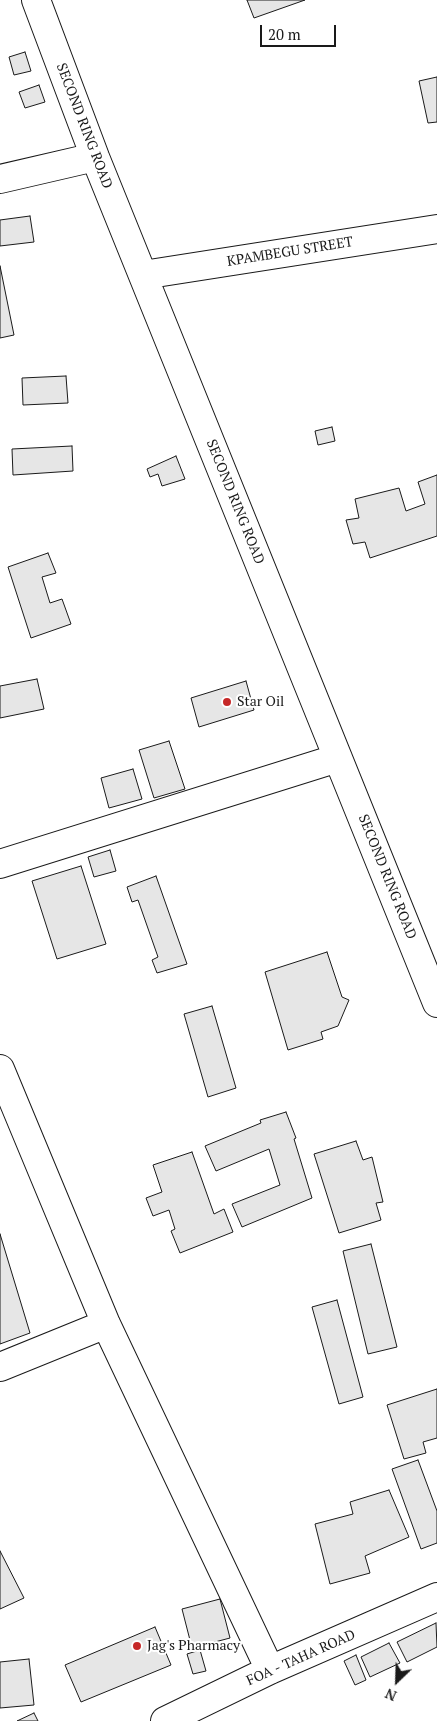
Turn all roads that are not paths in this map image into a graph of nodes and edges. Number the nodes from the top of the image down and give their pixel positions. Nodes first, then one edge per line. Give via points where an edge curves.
1 (36, 0) edge
2 (94, 157) junction
3 (0, 179) edge
4 (437, 229) edge
5 (143, 275) junction
6 (338, 758) junction
7 (0, 864) edge
8 (437, 1003) edge
9 (0, 1070) edge
10 (106, 1324) junction
11 (0, 1367) edge
12 (437, 1597) edge
13 (270, 1670) junction
14 (165, 1721) edge

1 - 2 street, SECOND RING ROAD
2 - 3 street
2 - 5 street, SECOND RING ROAD
4 - 5 street, KPAMBEGU STREET
5 - 6 street, SECOND RING ROAD
6 - 7 street
6 - 8 street, SECOND RING ROAD
9 - 10 street
10 - 11 street
10 - 13 street
12 - 13 street, FOA - TAHA ROAD
13 - 14 street, FOA - TAHA ROAD

